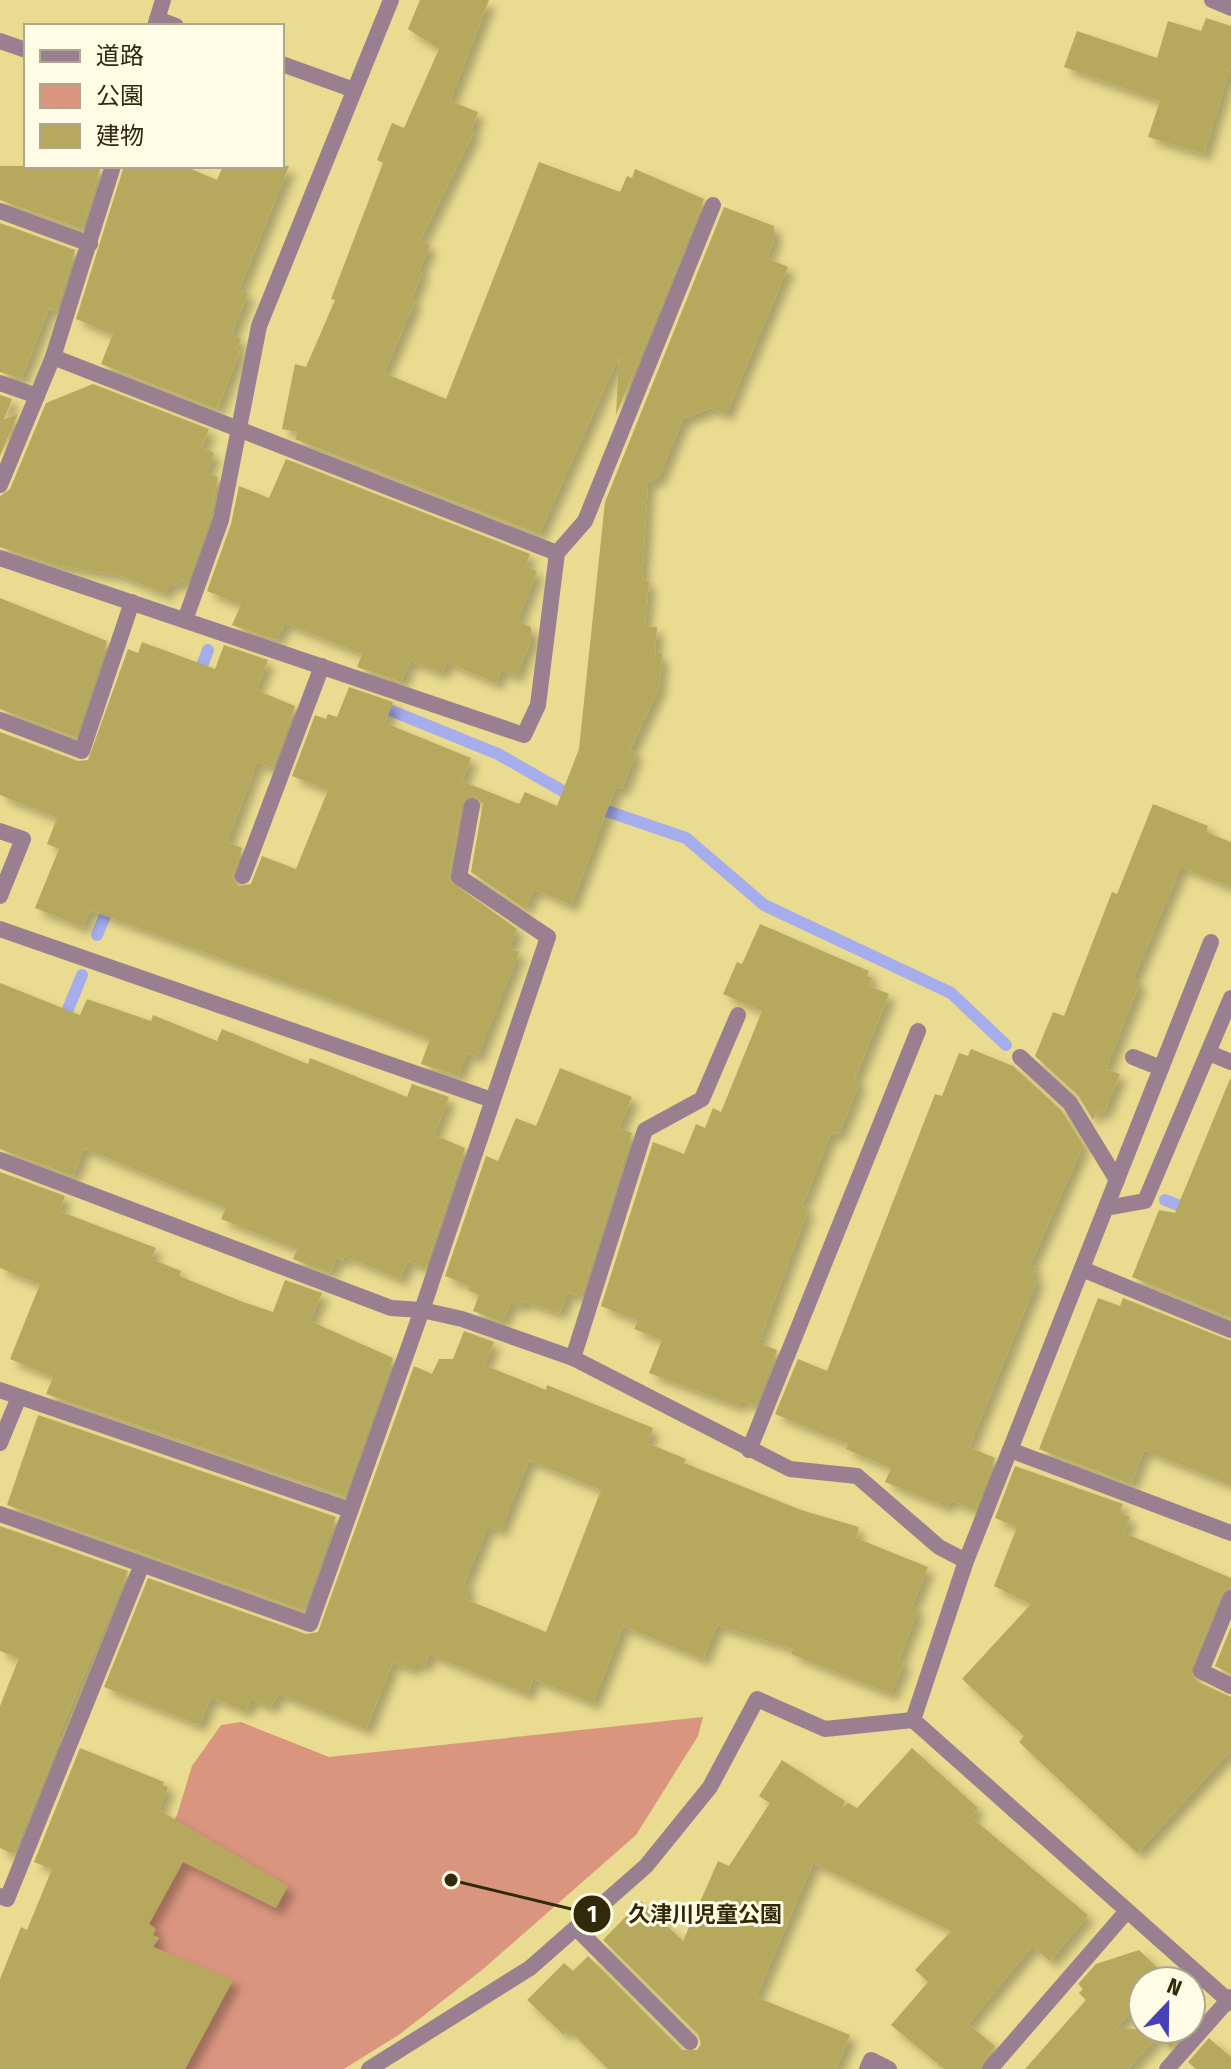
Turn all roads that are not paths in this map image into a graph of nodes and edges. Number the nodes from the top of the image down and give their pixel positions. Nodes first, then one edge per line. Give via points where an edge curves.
1 (163, 0) edge
2 (391, 0) edge
3 (1212, 0) edge
4 (1231, 8) edge
5 (156, 23) edge
6 (0, 41) edge
7 (24, 49) edge
8 (284, 65) edge
9 (354, 90) junction
10 (112, 168) edge
11 (713, 205) dead end
12 (0, 211) edge
13 (90, 244) junction
14 (53, 357) junction
15 (0, 383) edge
16 (37, 396) junction
17 (238, 426) junction
18 (0, 485) edge
19 (557, 553) junction
20 (0, 558) edge
21 (132, 602) junction
22 (185, 620) junction
23 (322, 666) junction
24 (0, 720) edge
25 (472, 806) dead end
26 (0, 831) edge
27 (243, 876) dead end
28 (0, 896) edge
29 (0, 929) edge
30 (1211, 942) dead end
31 (1231, 998) edge
32 (738, 1015) dead end
33 (918, 1031) dead end
34 (1209, 1053) junction
35 (1020, 1057) dead end
36 (1133, 1057) dead end
37 (1231, 1062) edge
38 (1161, 1068) junction
39 (492, 1100) junction
40 (0, 1160) edge
41 (1117, 1180) junction
42 (1106, 1208) junction
43 (1082, 1269) junction
44 (422, 1310) junction
45 (1231, 1330) edge
46 (573, 1358) junction
47 (0, 1390) edge
48 (19, 1397) junction
49 (0, 1443) edge
50 (749, 1450) junction
51 (1010, 1450) junction
52 (350, 1510) junction
53 (0, 1514) edge
54 (1231, 1533) edge
55 (966, 1561) junction
56 (141, 1567) junction
57 (1231, 1598) edge
58 (1231, 1686) edge
59 (913, 1720) junction
60 (0, 1896) edge
61 (1127, 1911) junction
62 (576, 1928) junction
63 (1230, 2000) edge
64 (690, 2042) dead end
65 (369, 2069) edge
66 (867, 2069) edge
67 (889, 2069) edge
68 (990, 2069) edge
69 (1167, 2069) edge

1 - 5 street
2 - 9 street
3 - 4 street
6 - 7 street
8 - 9 street
9 - 17 street via 259,326
10 - 13 street
11 - 19 street via 585,521
12 - 13 street
13 - 14 street
14 - 16 street
14 - 17 street
15 - 16 street
16 - 18 street
17 - 19 street
17 - 22 street via 221,520
19 - 23 street via 538,705 524,735
20 - 21 street
21 - 22 street
21 - 24 street via 82,751
22 - 23 street
23 - 27 street
25 - 39 street via 459,877 548,937
26 - 28 street via 23,839
29 - 39 street
30 - 38 street
31 - 34 street
32 - 46 street via 702,1099 645,1130
33 - 50 street
34 - 37 street
34 - 42 street via 1145,1201
35 - 41 street via 1070,1103
36 - 38 street
38 - 41 street
39 - 44 street
40 - 44 street via 391,1308
41 - 42 street
42 - 43 street
43 - 45 street
43 - 51 street
44 - 46 street
44 - 52 street
46 - 50 street
47 - 48 street
48 - 49 street
48 - 52 street
50 - 55 street via 790,1469 857,1476 939,1547
51 - 54 street
51 - 55 street
52 - 56 street via 310,1624
53 - 56 street
55 - 59 street
56 - 60 street via 7,1899
57 - 58 street via 1201,1671
59 - 61 street
59 - 62 street via 825,1729 757,1699 710,1787 646,1866
61 - 63 street
61 - 68 street
62 - 64 street
62 - 65 street via 530,1968
63 - 69 street
66 - 67 street via 871,2060

